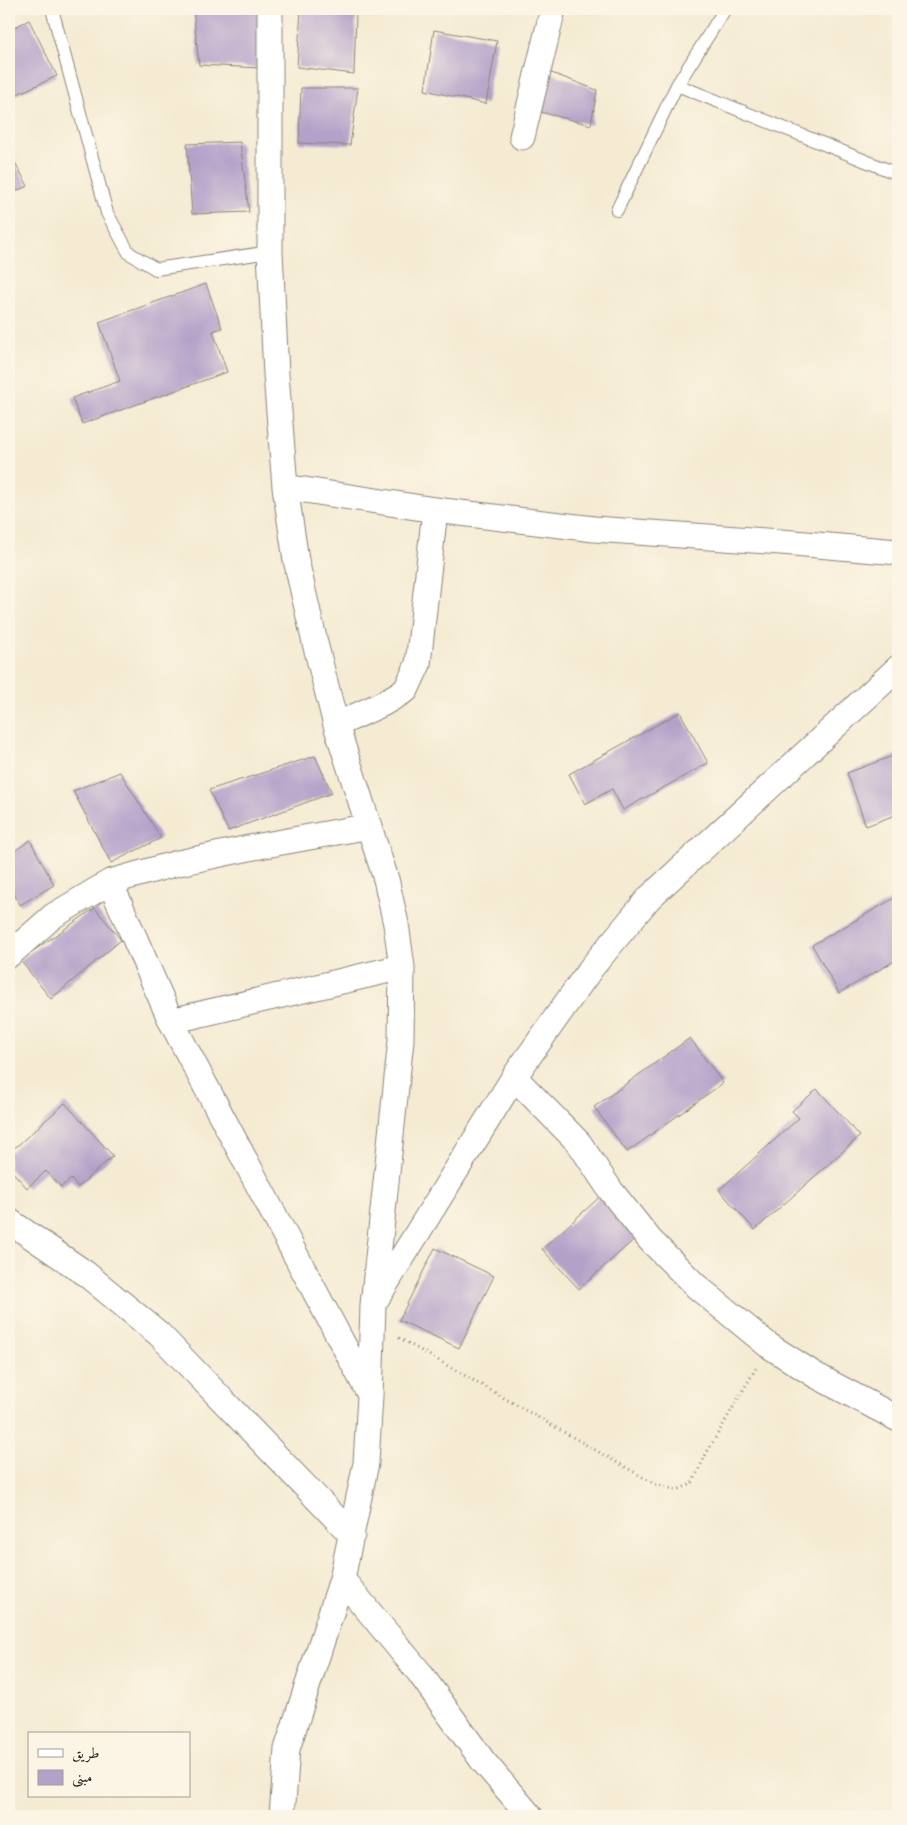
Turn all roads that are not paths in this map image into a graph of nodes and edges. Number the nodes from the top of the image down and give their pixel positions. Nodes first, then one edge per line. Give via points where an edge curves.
1 (52, 9) edge
2 (270, 9) edge
3 (553, 9) edge
4 (725, 9) edge
5 (677, 85) junction
6 (522, 137) dead end
7 (898, 174) edge
8 (617, 210) dead end
9 (270, 252) junction
10 (285, 487) junction
11 (435, 510) junction
12 (898, 552) edge
13 (898, 668) edge
14 (336, 725) junction
15 (370, 826) junction
16 (110, 882) junction
17 (9, 955) edge
18 (402, 967) junction
19 (171, 1021) junction
20 (514, 1076) junction
21 (9, 1221) edge
22 (373, 1314) junction
23 (370, 1396) junction
24 (898, 1419) edge
25 (352, 1535) junction
26 (342, 1579) junction
27 (282, 1816) edge
28 (530, 1816) edge

1 - 9 lane via 107,213 129,253 156,269
2 - 9 street
3 - 6 street
4 - 5 lane
5 - 7 lane
5 - 8 lane
9 - 10 street
10 - 11 street
10 - 14 street via 296,560
11 - 12 street via 594,529
11 - 14 street via 418,664 406,690
13 - 20 street via 649,898 592,967
14 - 15 street
15 - 16 street via 174,864
15 - 18 street via 386,879
16 - 17 street via 53,916
16 - 19 street
18 - 19 street
18 - 22 street via 401,1040
19 - 23 street
20 - 22 street
20 - 24 street via 579,1143 611,1191 650,1240 696,1286 768,1345 815,1375
21 - 25 street via 85,1273 159,1334
22 - 23 street
23 - 25 street via 366,1463
25 - 26 street
26 - 27 street via 287,1749
26 - 28 street via 419,1672 483,1761

